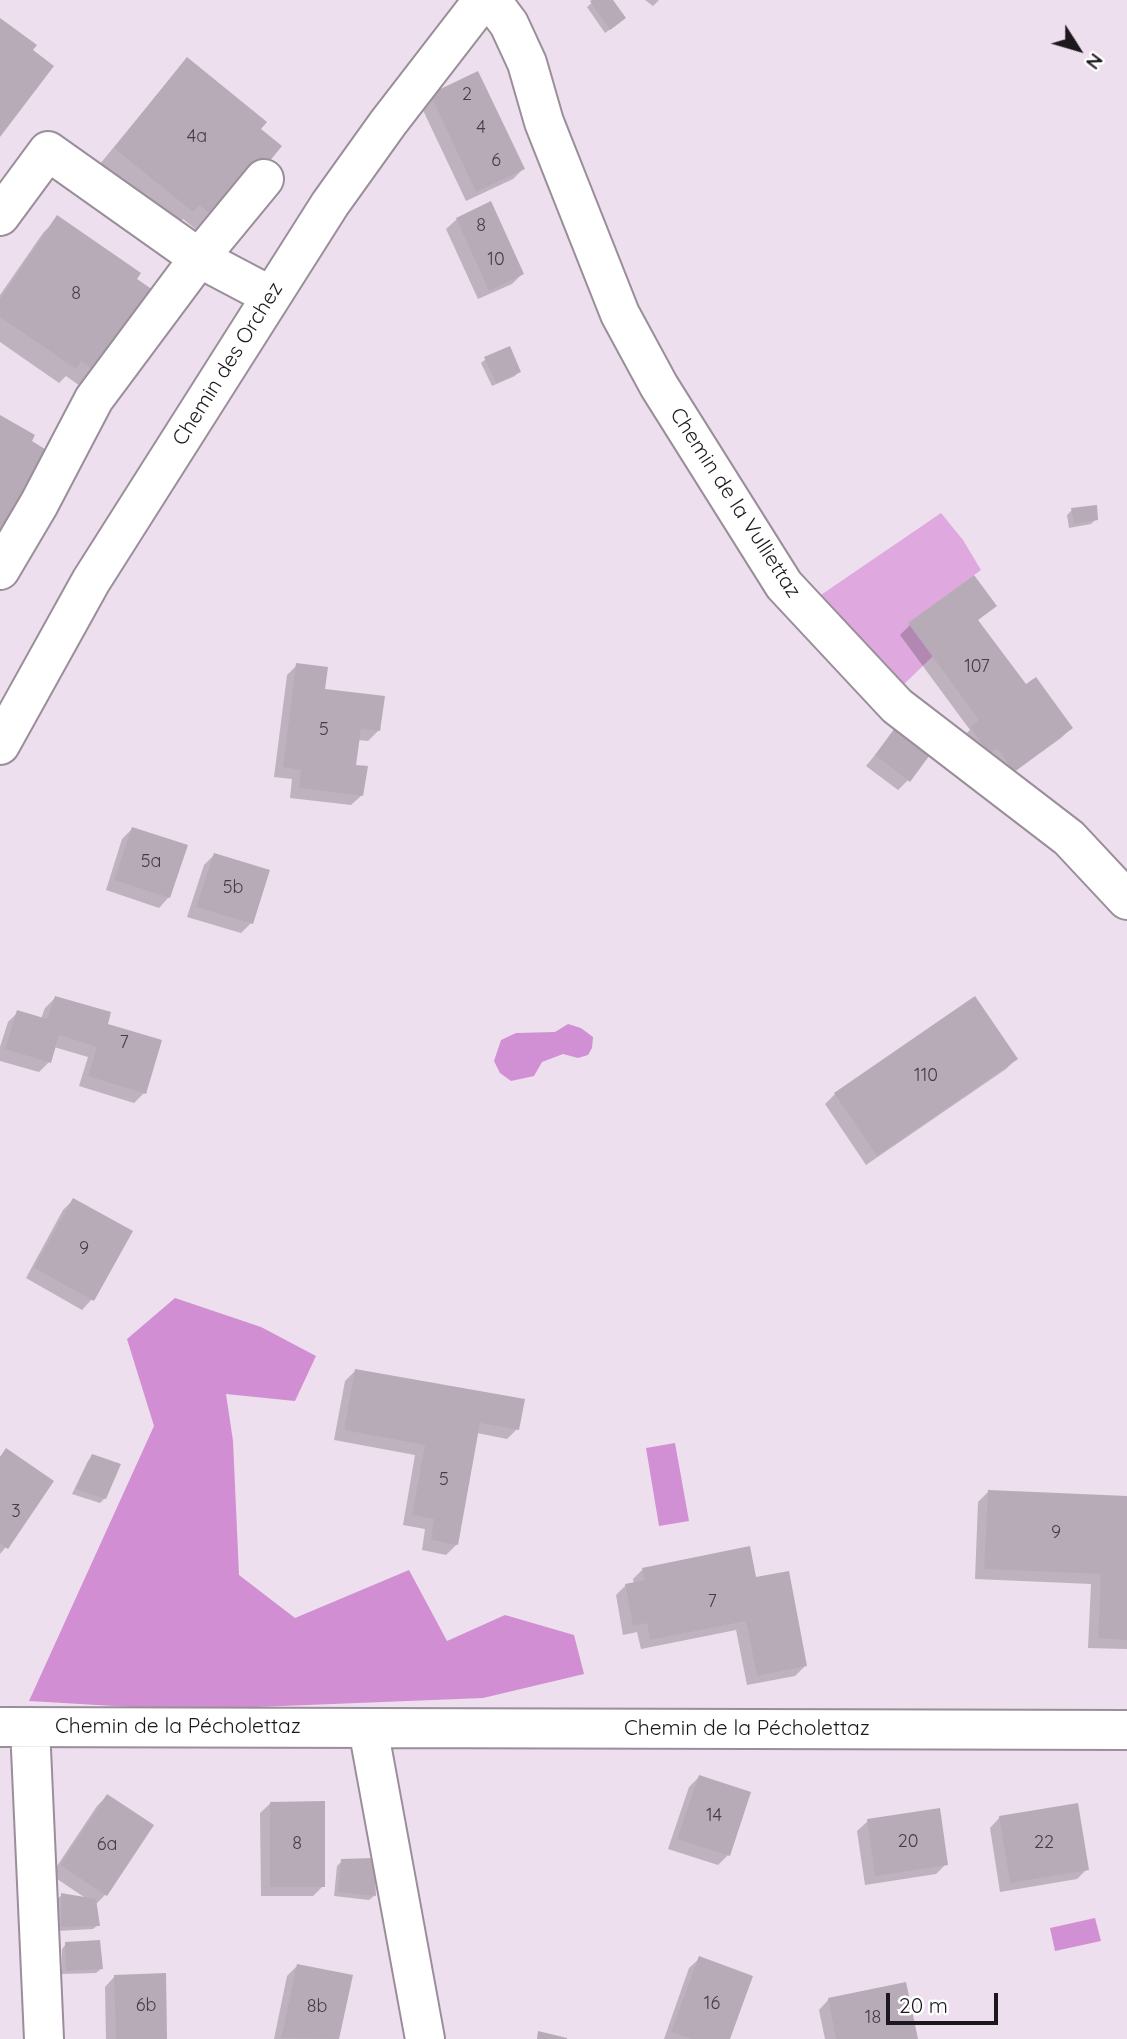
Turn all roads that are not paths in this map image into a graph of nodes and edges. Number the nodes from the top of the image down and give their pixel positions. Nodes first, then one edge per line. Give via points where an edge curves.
1 (483, 0) edge
2 (491, 0) edge
3 (264, 179) dead end
4 (0, 216) edge
5 (199, 258) junction
6 (271, 296) junction
7 (0, 570) edge
8 (0, 745) edge
9 (1127, 900) edge
10 (15, 1727) edge
11 (368, 1728) junction
12 (1127, 1730) edge
13 (44, 2039) edge
14 (425, 2039) edge

1 - 6 street, Chemin des Orchez via 359,163
2 - 9 street, Chemin de la Vulliettaz via 509,24 527,62 544,122 620,314 659,386 784,585 897,706 1069,838
3 - 5 street
4 - 5 street via 48,151
5 - 6 street
5 - 7 street via 94,399
6 - 8 street, Chemin des Orchez via 91,581
10 - 11 street, Chemin de la Pécholettaz
10 - 13 street, Chemin de la Pécholettaz
11 - 12 street, Chemin de la Pécholettaz
11 - 14 street

